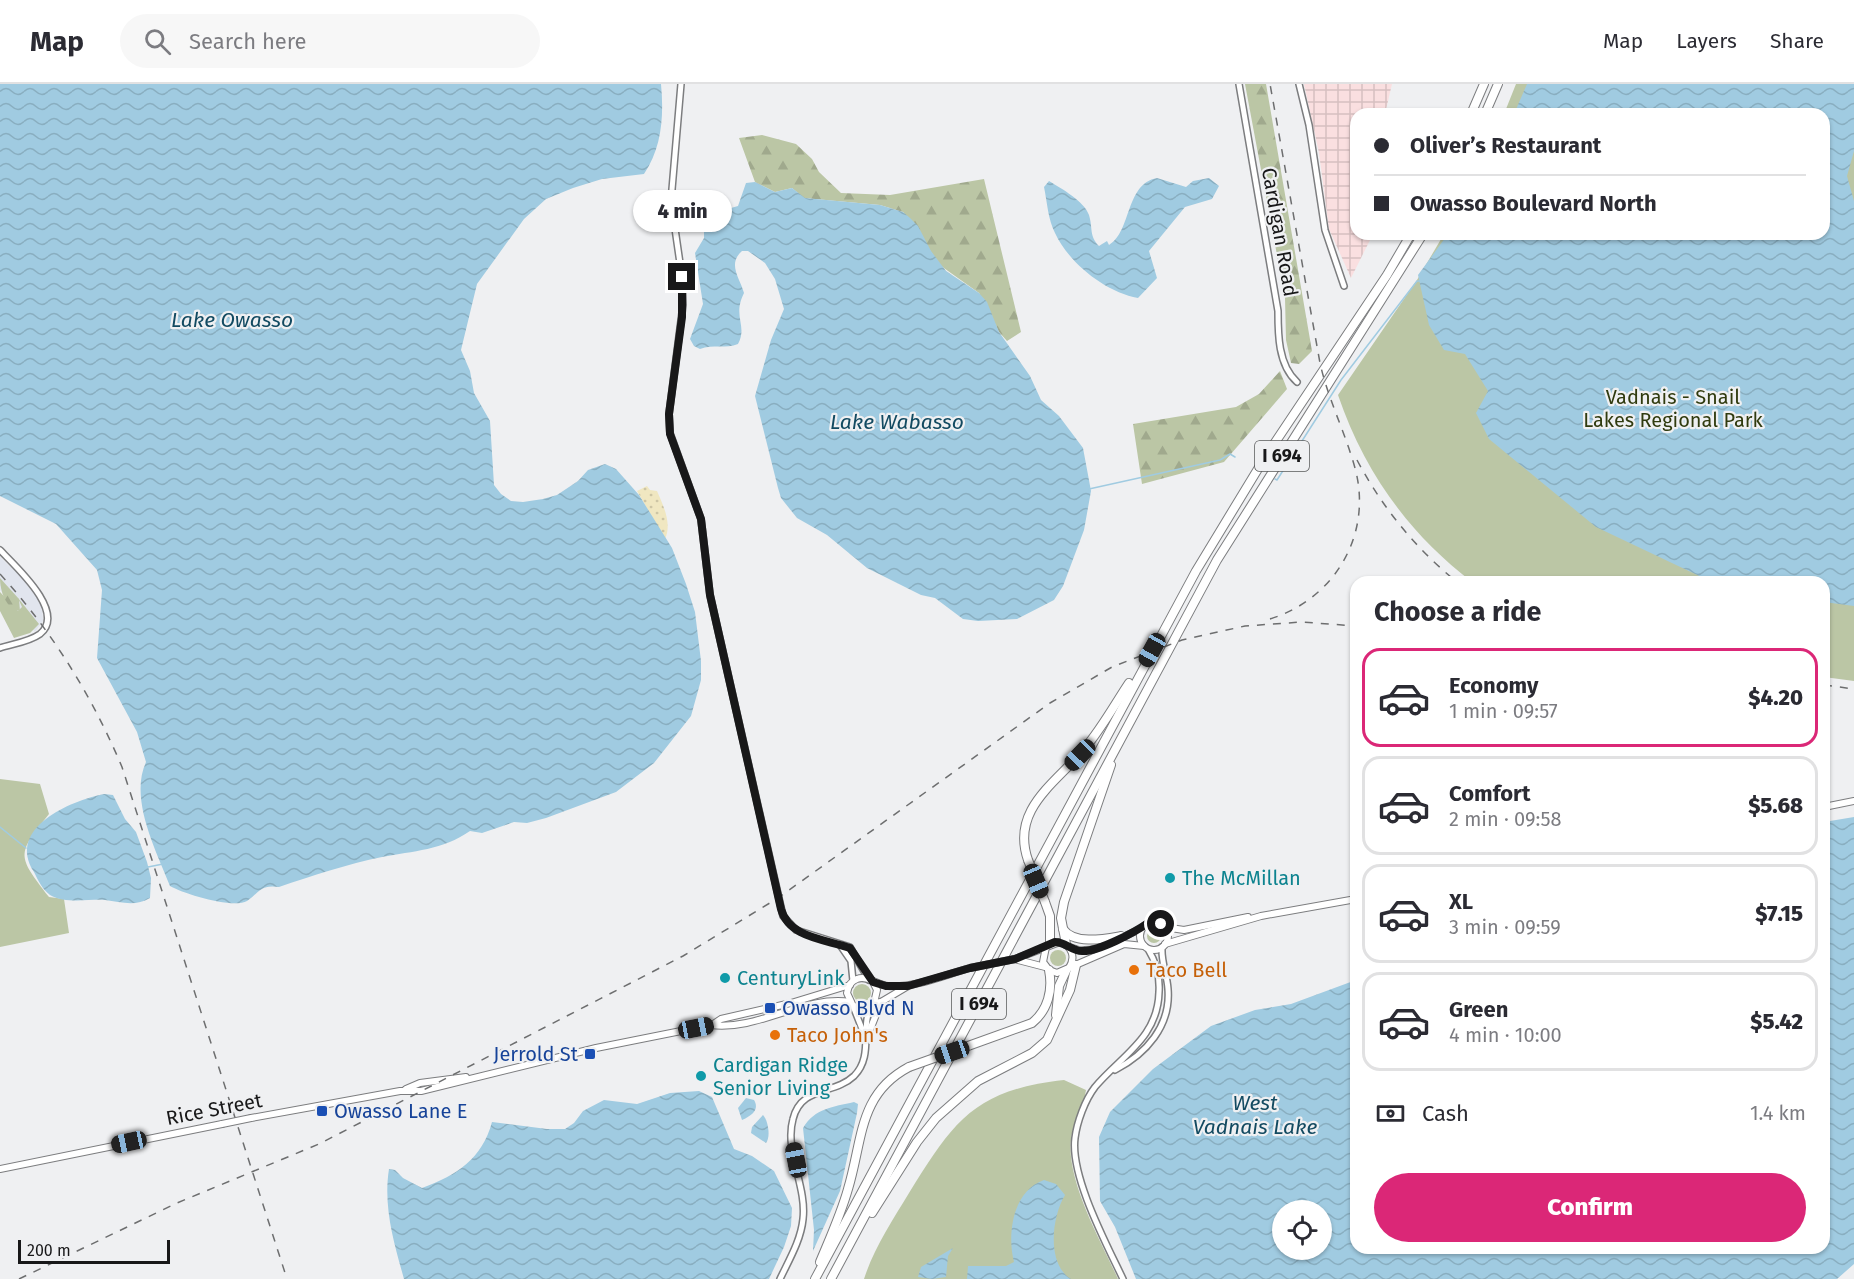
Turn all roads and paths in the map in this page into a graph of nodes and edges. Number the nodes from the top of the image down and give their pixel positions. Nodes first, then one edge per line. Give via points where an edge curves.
1 (681, 84) edge
2 (1239, 84) edge
3 (1299, 84) edge
4 (1484, 84) edge
5 (1498, 84) edge
6 (1474, 108) edge
7 (1488, 108) edge
8 (1407, 240) edge
9 (1419, 240) edge
10 (1344, 286) dead end
11 (1297, 382) dead end
12 (0, 550) edge
13 (0, 648) edge
14 (1144, 665) junction
15 (1118, 743) junction
16 (1854, 801) edge
17 (1830, 806) edge
18 (1350, 900) edge
19 (1261, 916) junction
20 (1164, 927) junction
21 (1063, 928) junction
22 (1141, 929) junction
23 (1121, 936) junction
24 (840, 945) junction
25 (1048, 946) junction
26 (1068, 946) junction
27 (1163, 946) junction
28 (1146, 948) junction
29 (1015, 959) junction
30 (1047, 968) junction
31 (1070, 968) junction
32 (871, 981) junction
33 (851, 983) junction
34 (908, 986) junction
35 (852, 1004) junction
36 (875, 1004) junction
37 (711, 1025) junction
38 (867, 1037) junction
39 (1043, 1043) junction
40 (1111, 1072) junction
41 (0, 1168) edge
42 (839, 1264) junction
43 (780, 1279) edge
44 (814, 1279) edge
45 (831, 1279) edge
46 (1123, 1279) edge

1 - 24 street via 671,201 684,292 669,414 671,439 701,519 710,595 783,916 796,930
2 - 11 street, Cardigan Road via 1281,348 1286,368
3 - 10 street via 1325,230
4 - 6 highway
5 - 7 highway
8 - 14 highway, I 694 via 1238,501
9 - 15 highway, I 694 via 1239,523
12 - 13 street via 43,600 48,614 45,628 35,636
14 - 25 highway, bridge via 1084,750 1037,797 1025,830 1028,860 1050,916
14 - 44 highway, I 694
15 - 21 highway via 1064,902
15 - 42 highway, I 694
16 - 17 main road
18 - 19 main road
19 - 20 main road via 1180,930
19 - 27 main road
20 - 22 main road via 1152,922
20 - 27 main road via 1168,935
21 - 23 highway via 1071,936 1091,939
21 - 26 highway
22 - 23 main road
22 - 28 main road via 1140,938
23 - 26 main road via 1092,950 1079,951
24 - 32 street via 852,949
24 - 33 street via 851,961
25 - 26 main road
25 - 29 main road
25 - 30 main road via 1042,957
26 - 31 main road via 1073,960
27 - 28 main road
27 - 40 street via 1168,990 1163,1018 1148,1048
28 - 31 main road via 1124,944
28 - 40 street via 1159,983 1156,1016 1143,1040
29 - 30 main road
29 - 34 main road, bridge
30 - 31 main road via 1057,973
30 - 44 highway, bridge via 1051,984 1039,1017 1020,1028 909,1067 881,1087 870,1106 846,1196
31 - 39 highway via 1060,984 1055,1021
31 - 39 highway via 1071,987 1057,1023
32 - 33 main road via 861,978
32 - 34 main road
32 - 36 main road via 878,995
33 - 35 main road via 847,993
33 - 37 main road, Rice Street
34 - 36 main road
35 - 36 main road via 862,1008
35 - 37 main road, Rice Street via 832,1001 780,1016 723,1027
35 - 38 street
36 - 38 main road
36 - 38 street via 867,1017
37 - 41 main road, Rice Street, bridge via 472,1077 450,1077 400,1091
38 - 43 street via 862,1064 854,1076 808,1096 795,1112 791,1136 803,1220
39 - 42 highway via 966,1090 929,1125
40 - 46 street via 1094,1089 1082,1112 1074,1158
42 - 45 highway, I 694

